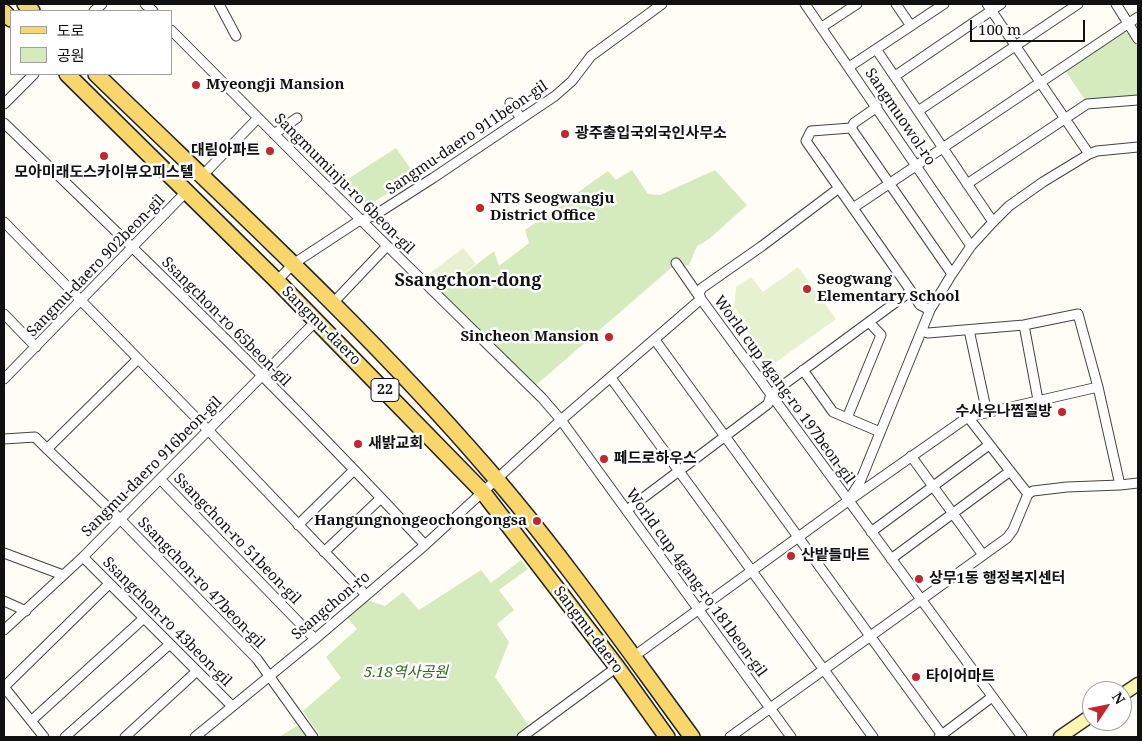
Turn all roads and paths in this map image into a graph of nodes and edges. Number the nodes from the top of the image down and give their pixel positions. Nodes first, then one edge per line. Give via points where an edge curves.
1 (218, 4) edge
2 (662, 4) edge
3 (805, 4) edge
4 (856, 4) edge
5 (896, 4) edge
6 (944, 4) edge
7 (1001, 4) edge
8 (1078, 4) edge
9 (1116, 4) edge
10 (845, 7) edge
11 (989, 7) edge
12 (1138, 17) edge
13 (1128, 24) junction
14 (911, 26) junction
15 (822, 27) junction
16 (172, 31) edge
17 (236, 36) dead end
18 (1138, 39) edge
19 (1015, 46) junction
20 (876, 49) junction
21 (849, 67) junction
22 (33, 75) edge
23 (68, 75) edge
24 (97, 75) edge
25 (895, 76) junction
26 (1040, 82) junction
27 (1138, 100) edge
28 (510, 103) dead end
29 (4, 104) edge
30 (877, 107) junction
31 (918, 111) junction
32 (258, 118) junction
33 (297, 118) dead end
34 (521, 118) junction
35 (1064, 119) junction
36 (4, 123) edge
37 (852, 128) junction
38 (274, 134) junction
39 (1138, 146) edge
40 (943, 148) junction
41 (1089, 154) junction
42 (917, 166) junction
43 (202, 177) junction
44 (890, 184) junction
45 (967, 184) junction
46 (839, 188) junction
47 (186, 192) junction
48 (853, 208) junction
49 (362, 221) junction
50 (4, 222) edge
51 (993, 222) junction
52 (387, 246) junction
53 (971, 246) junction
54 (133, 248) junction
55 (676, 263) dead end
56 (293, 264) junction
57 (952, 274) junction
58 (277, 281) junction
59 (910, 291) junction
60 (701, 299) junction
61 (81, 301) junction
62 (332, 304) junction
63 (930, 310) junction
64 (4, 314) edge
65 (316, 321) junction
66 (869, 322) junction
67 (1024, 325) junction
68 (969, 330) junction
69 (922, 331) junction
70 (655, 340) junction
71 (36, 347) junction
72 (138, 359) junction
73 (803, 370) junction
74 (261, 376) junction
75 (611, 378) junction
76 (4, 379) edge
77 (1098, 386) junction
78 (771, 394) junction
79 (1038, 400) junction
80 (987, 412) junction
81 (968, 417) junction
82 (847, 418) junction
83 (561, 420) junction
84 (208, 430) junction
85 (880, 432) junction
86 (726, 436) junction
87 (4, 439) edge
88 (989, 445) junction
89 (48, 449) junction
90 (911, 456) junction
91 (354, 470) junction
92 (679, 471) junction
93 (1009, 472) junction
94 (160, 479) junction
95 (496, 479) junction
96 (1138, 483) edge
97 (1120, 485) junction
98 (933, 487) junction
99 (482, 491) junction
100 (1028, 494) junction
101 (382, 498) junction
102 (848, 501) junction
103 (627, 510) junction
104 (952, 513) junction
105 (120, 519) junction
106 (298, 525) junction
107 (871, 532) junction
108 (798, 537) junction
109 (425, 544) junction
110 (324, 552) junction
111 (4, 553) edge
112 (983, 555) junction
113 (83, 557) junction
114 (891, 559) junction
115 (751, 570) junction
116 (63, 575) junction
117 (110, 584) junction
118 (366, 595) junction
119 (921, 600) junction
120 (4, 601) edge
121 (698, 609) junction
122 (26, 611) junction
123 (144, 618) junction
124 (4, 630) edge
125 (870, 637) junction
126 (315, 639) junction
127 (170, 644) junction
128 (633, 657) junction
129 (617, 667) junction
130 (824, 670) junction
131 (197, 671) junction
132 (270, 676) junction
133 (4, 687) edge
134 (992, 697) junction
135 (232, 706) junction
136 (770, 709) junction
137 (31, 721) junction
138 (1082, 722) edge
139 (940, 736) edge
140 (44, 737) edge
141 (65, 737) edge
142 (124, 737) edge
143 (195, 737) edge
144 (313, 737) edge
145 (522, 737) edge
146 (667, 737) edge
147 (692, 737) edge
148 (730, 737) edge
149 (791, 737) edge
150 (874, 737) edge
151 (1022, 737) edge
152 (1060, 737) edge

1 - 17 street
2 - 34 street, Sangmu-daero 911beon-gil via 591,56 564,90
3 - 15 street, Sangmuowol-ro
4 - 10 street
5 - 14 street
6 - 14 street
7 - 11 street
8 - 19 street
9 - 13 street
10 - 15 street
11 - 19 street
11 - 25 street
12 - 13 street
13 - 18 street
13 - 26 street
14 - 20 street
15 - 21 street, Sangmuowol-ro
16 - 32 street, Sangmuminju-ro 6beon-gil
19 - 26 street
19 - 31 street
20 - 21 street
20 - 25 street
21 - 30 street, Sangmuowol-ro
22 - 29 street
23 - 47 main road, Sangmu-daero / 22
24 - 43 main road, Sangmu-daero / 22
25 - 31 street
26 - 35 street
26 - 40 street
27 - 35 street via 1087,104
28 - 34 street
30 - 37 street via 854,123
30 - 42 street, Sangmuowol-ro
31 - 40 street
32 - 38 street, Sangmuminju-ro 6beon-gil
32 - 43 street
33 - 38 street
34 - 49 street, Sangmu-daero 911beon-gil via 441,173
35 - 41 street
35 - 45 street
36 - 54 street, Ssangchon-ro 65beon-gil
37 - 44 street
37 - 46 street via 811,130 806,141
38 - 49 street, Sangmuminju-ro 6beon-gil
39 - 41 street via 1097,150
40 - 42 street
40 - 45 street
41 - 51 street via 1009,206
42 - 44 street
42 - 53 street, Sangmuowol-ro
43 - 56 main road, Sangmu-daero / 22
44 - 48 street
44 - 57 street
45 - 51 street
46 - 48 street
46 - 60 street, Ssangchon-ro via 702,288 699,293
47 - 54 street, Sangmu-daero 902beon-gil
47 - 58 main road, Sangmu-daero / 22
48 - 59 street
49 - 52 street, Sangmuminju-ro 6beon-gil
49 - 56 street, Sangmu-daero 911beon-gil
50 - 61 street
51 - 53 street
52 - 62 street
52 - 83 street, Sangmuminju-ro 6beon-gil
53 - 57 street
54 - 61 street, Sangmu-daero 902beon-gil
54 - 74 street, Ssangchon-ro 65beon-gil
55 - 60 street, World cup 4gang-ro 197beon-gil
56 - 58 street, Sangmu-daero 911beon-gil
56 - 62 main road, Sangmu-daero / 22
57 - 63 street
58 - 65 main road, Sangmu-daero / 22
59 - 63 street via 920,305
59 - 66 street
60 - 70 street, Ssangchon-ro
60 - 78 street, World cup 4gang-ro 197beon-gil
61 - 71 street, Sangmu-daero 902beon-gil
61 - 72 street
62 - 95 main road, Sangmu-daero / 22 via 428,402
63 - 69 street
64 - 71 street
65 - 74 street, Sangmu-daero 916beon-gil
65 - 99 main road, Sangmu-daero / 22
66 - 73 street
66 - 82 street via 881,335
67 - 68 street
67 - 77 street via 1078,314
67 - 79 street
68 - 69 street
68 - 80 street
69 - 85 street
70 - 75 street, Ssangchon-ro
70 - 86 street
71 - 76 street, Sangmu-daero 902beon-gil
72 - 84 street
72 - 89 street
73 - 78 street
73 - 82 street via 833,412
74 - 84 street, Sangmu-daero 916beon-gil
74 - 91 street, Ssangchon-ro 65beon-gil
75 - 83 street, Ssangchon-ro
75 - 92 street
77 - 79 street
77 - 97 street
78 - 86 street via 768,404
78 - 102 street, World cup 4gang-ro 197beon-gil
79 - 80 street
80 - 81 street
81 - 88 street
81 - 90 street
82 - 85 street
83 - 95 street, Ssangchon-ro
83 - 103 street, World cup 4gang-ro 181beon-gil
84 - 94 street, Sangmu-daero 916beon-gil
84 - 106 street
85 - 102 street via 860,482
86 - 92 street
86 - 108 street
87 - 89 street, Ssangchon-ro 47beon-gil via 35,437
88 - 93 street
88 - 98 street
89 - 105 street, Ssangchon-ro 47beon-gil
90 - 98 street
90 - 102 street
91 - 101 street, Ssangchon-ro 65beon-gil
91 - 106 street
92 - 103 street
92 - 115 street
93 - 100 street
93 - 104 street
94 - 105 street, Sangmu-daero 916beon-gil
94 - 126 street, Ssangchon-ro 51beon-gil
95 - 99 street, Ssangchon-ro
95 - 128 main road, Sangmu-daero / 22 via 581,584
96 - 97 street
97 - 100 street via 1045,488
98 - 104 street
98 - 107 street
99 - 109 street, Ssangchon-ro
99 - 129 main road, Sangmu-daero / 22
100 - 112 street via 1013,530
101 - 109 street, Ssangchon-ro 65beon-gil
101 - 110 street
102 - 107 street, World cup 4gang-ro 197beon-gil
102 - 108 street
103 - 121 street, World cup 4gang-ro 181beon-gil
104 - 112 street
104 - 114 street
105 - 113 street, Sangmu-daero 916beon-gil
105 - 132 street, Ssangchon-ro 47beon-gil
106 - 110 street
107 - 114 street, World cup 4gang-ro 197beon-gil
108 - 115 street
108 - 125 street
109 - 118 street, Ssangchon-ro
110 - 118 street
111 - 116 street
112 - 119 street
113 - 116 street, Sangmu-daero 916beon-gil
113 - 117 street, Ssangchon-ro 43beon-gil
114 - 119 street, World cup 4gang-ro 197beon-gil
115 - 121 street
115 - 130 street
116 - 122 street, Sangmu-daero 916beon-gil
117 - 123 street, Ssangchon-ro 43beon-gil
117 - 133 street
118 - 126 street, Ssangchon-ro
119 - 125 street
119 - 134 street, World cup 4gang-ro 197beon-gil
120 - 122 street
121 - 128 street
121 - 136 street, World cup 4gang-ro 181beon-gil
122 - 124 street, Sangmu-daero 916beon-gil
123 - 127 street, Ssangchon-ro 43beon-gil
123 - 137 street
125 - 130 street
125 - 139 street
126 - 132 street, Ssangchon-ro
127 - 131 street, Ssangchon-ro 43beon-gil
127 - 141 street
128 - 147 main road, Sangmu-daero / 22
129 - 145 street
129 - 146 main road, Sangmu-daero / 22
130 - 136 street
130 - 150 street
131 - 135 street, Ssangchon-ro 43beon-gil
131 - 142 street
132 - 135 street, Ssangchon-ro
132 - 144 street, Ssangchon-ro 47beon-gil
133 - 137 street
134 - 139 street
134 - 151 street, World cup 4gang-ro 197beon-gil
135 - 143 street, Ssangchon-ro
136 - 148 street
136 - 149 street, World cup 4gang-ro 181beon-gil
137 - 140 street
138 - 152 street

